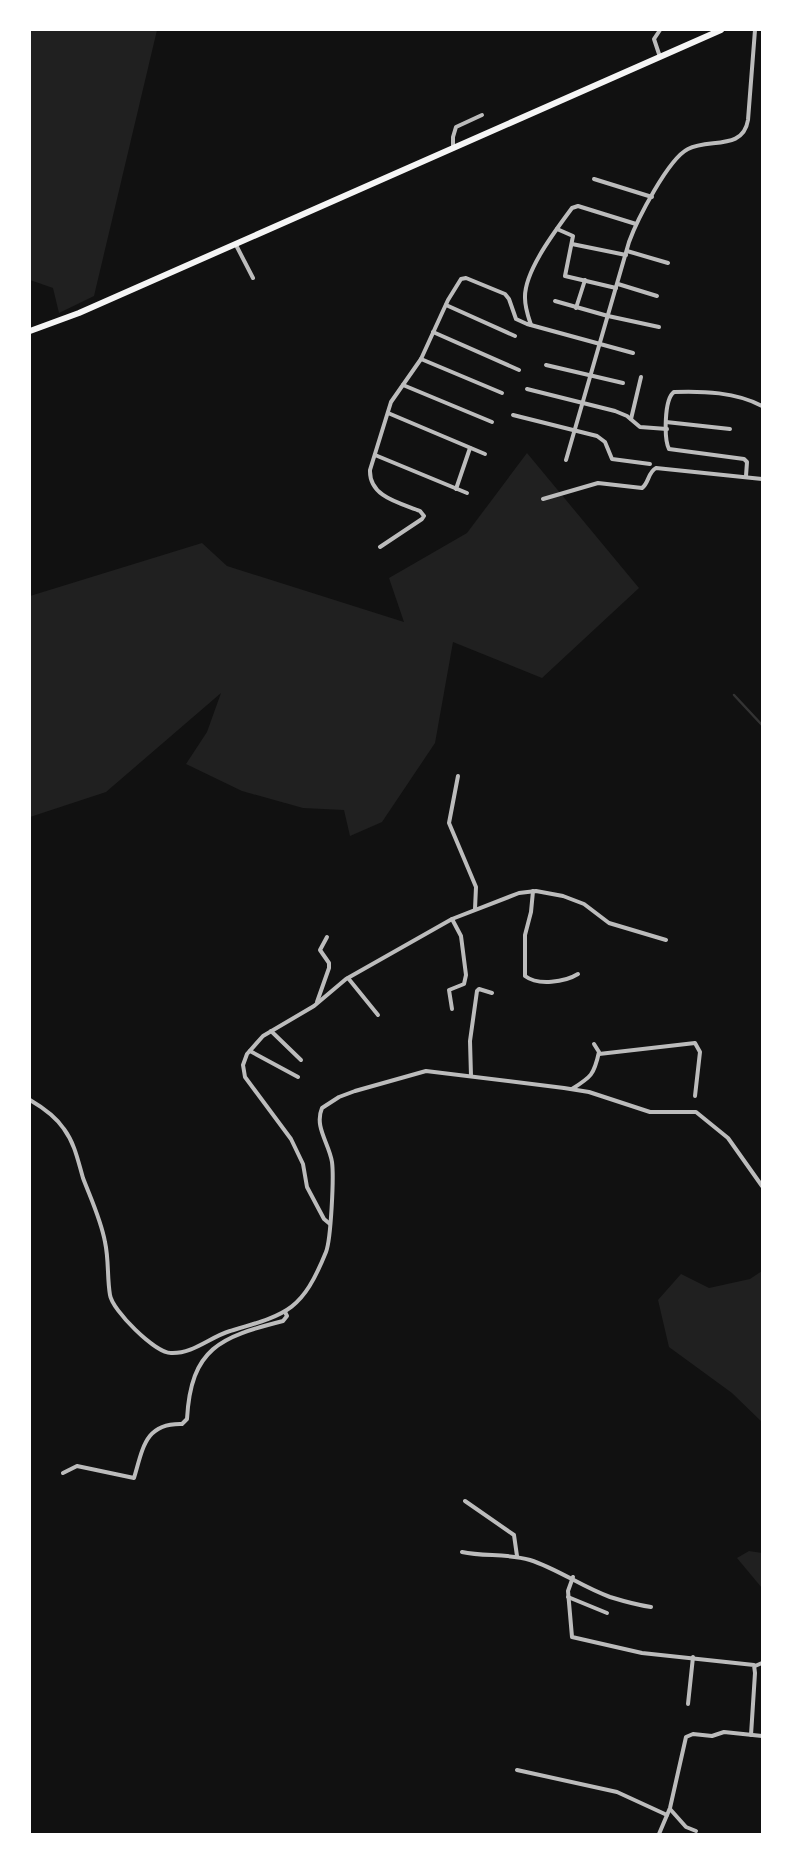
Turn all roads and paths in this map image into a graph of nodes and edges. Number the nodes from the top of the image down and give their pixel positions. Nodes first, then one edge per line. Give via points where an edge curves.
1 (660, 30) edge
2 (721, 30) edge
3 (755, 30) edge
4 (660, 57) junction
5 (482, 115) dead end
6 (454, 148) junction
7 (594, 179) dead end
8 (652, 197) junction
9 (636, 224) junction
10 (557, 229) junction
11 (572, 244) junction
12 (236, 245) junction
13 (626, 253) junction
14 (668, 263) dead end
15 (253, 278) dead end
16 (585, 280) junction
17 (617, 286) junction
18 (657, 296) dead end
19 (555, 301) dead end
20 (446, 305) junction
21 (576, 308) junction
22 (608, 316) junction
23 (529, 324) junction
24 (659, 327) dead end
25 (30, 331) edge
26 (432, 332) junction
27 (515, 336) dead end
28 (601, 344) junction
29 (633, 353) dead end
30 (421, 359) junction
31 (546, 365) dead end
32 (518, 370) dead end
33 (592, 375) junction
34 (641, 377) dead end
35 (623, 383) dead end
36 (403, 385) junction
37 (527, 389) dead end
38 (502, 394) dead end
39 (582, 402) junction
40 (762, 406) edge
41 (388, 413) junction
42 (513, 416) dead end
43 (631, 419) junction
44 (492, 422) dead end
45 (666, 422) junction
46 (666, 429) junction
47 (730, 429) dead end
48 (574, 431) junction
49 (470, 448) junction
50 (486, 454) dead end
51 (376, 455) junction
52 (566, 460) dead end
53 (650, 464) dead end
54 (746, 476) junction
55 (762, 479) edge
56 (456, 489) junction
57 (467, 493) dead end
58 (543, 499) dead end
59 (380, 546) dead end
60 (458, 776) dead end
61 (532, 891) junction
62 (476, 909) junction
63 (453, 920) junction
64 (327, 937) dead end
65 (666, 940) dead end
66 (578, 974) dead end
67 (349, 979) junction
68 (492, 993) dead end
69 (316, 1004) junction
70 (452, 1008) dead end
71 (378, 1014) dead end
72 (274, 1034) junction
73 (594, 1044) dead end
74 (252, 1053) junction
75 (599, 1054) junction
76 (301, 1060) dead end
77 (471, 1076) junction
78 (298, 1077) dead end
79 (572, 1089) junction
80 (695, 1096) dead end
81 (30, 1100) edge
82 (762, 1186) edge
83 (330, 1224) junction
84 (285, 1312) junction
85 (63, 1473) dead end
86 (465, 1501) dead end
87 (462, 1552) dead end
88 (517, 1556) junction
89 (573, 1577) junction
90 (568, 1597) junction
91 (651, 1607) dead end
92 (607, 1613) dead end
93 (693, 1657) junction
94 (762, 1663) edge
95 (755, 1666) junction
96 (688, 1704) dead end
97 (751, 1735) junction
98 (762, 1736) edge
99 (517, 1770) dead end
100 (670, 1809) junction
101 (668, 1815) junction
102 (696, 1831) dead end
103 (659, 1834) edge

1 - 4 street via 654,39
2 - 4 main road
3 - 8 street via 748,120 742,136 684,151
4 - 6 main road
5 - 6 street via 456,127
6 - 12 main road
7 - 8 street
8 - 9 street
9 - 10 street via 575,206
9 - 13 street
10 - 11 street via 573,236
10 - 23 street via 526,287
11 - 13 street
11 - 16 street via 564,274
12 - 15 street
12 - 25 main road via 71,317
13 - 14 street
13 - 17 street
16 - 17 street
16 - 21 street
17 - 18 street
17 - 22 street
19 - 21 street
20 - 23 street via 460,281 466,278 507,296 516,319
20 - 26 street
20 - 27 street
21 - 22 street
22 - 24 street
22 - 28 street
23 - 28 street
26 - 30 street
26 - 32 street
28 - 29 street
28 - 33 street
30 - 36 street
30 - 38 street
31 - 33 street
33 - 35 street
33 - 39 street
34 - 43 street
36 - 41 street via 391,402
36 - 44 street
37 - 39 street
39 - 43 street
39 - 48 street
40 - 45 street via 739,397 696,391 674,392 669,398
41 - 49 street
41 - 51 street
42 - 48 street
43 - 46 street via 640,427
45 - 46 street
45 - 47 street
46 - 54 street via 670,450 744,459 747,462
48 - 52 street
48 - 53 street via 601,438 612,459
49 - 50 street
49 - 56 street
51 - 56 street
51 - 59 street via 370,476 378,492 420,511 424,516
54 - 55 street
54 - 58 street via 656,468 642,488 598,483
56 - 57 street
60 - 62 street via 449,823 474,882
61 - 62 street
61 - 65 street via 574,899 609,923
61 - 66 street via 525,935 525,976 534,981 554,981
62 - 63 street
63 - 67 street
63 - 70 street via 461,936 466,979 464,984 448,990
64 - 69 street via 320,950 329,968
67 - 69 street
67 - 71 street
68 - 77 street via 479,988 477,991 470,1042
69 - 72 street
72 - 74 street via 263,1036
72 - 76 street
73 - 75 street
74 - 78 street
74 - 83 street via 243,1065 245,1077 291,1140 303,1164 307,1187
75 - 79 street via 590,1078
75 - 80 street via 695,1043 700,1052
77 - 79 street
77 - 83 street via 440,1071 418,1072 355,1091 324,1105 319,1114 319,1126 329,1147 332,1165
79 - 82 street via 650,1112 696,1112 728,1138
81 - 84 street via 64,1128 71,1140 105,1241 111,1298 150,1343 165,1352 181,1352 228,1331
83 - 84 street via 326,1250 313,1279 301,1298
84 - 85 street via 287,1316 283,1321 230,1336 206,1355 188,1396 187,1419 182,1424 155,1429 144,1444 134,1478 77,1466
86 - 88 street via 514,1536
87 - 88 street
88 - 89 street
89 - 90 street
89 - 91 street via 611,1597
90 - 92 street
90 - 93 street via 570,1636 642,1653
93 - 95 street
93 - 96 street
94 - 95 street
95 - 97 street
97 - 98 street
97 - 100 street via 724,1732 686,1737
99 - 101 street via 617,1792
100 - 101 street
100 - 102 street via 686,1827
101 - 103 street

